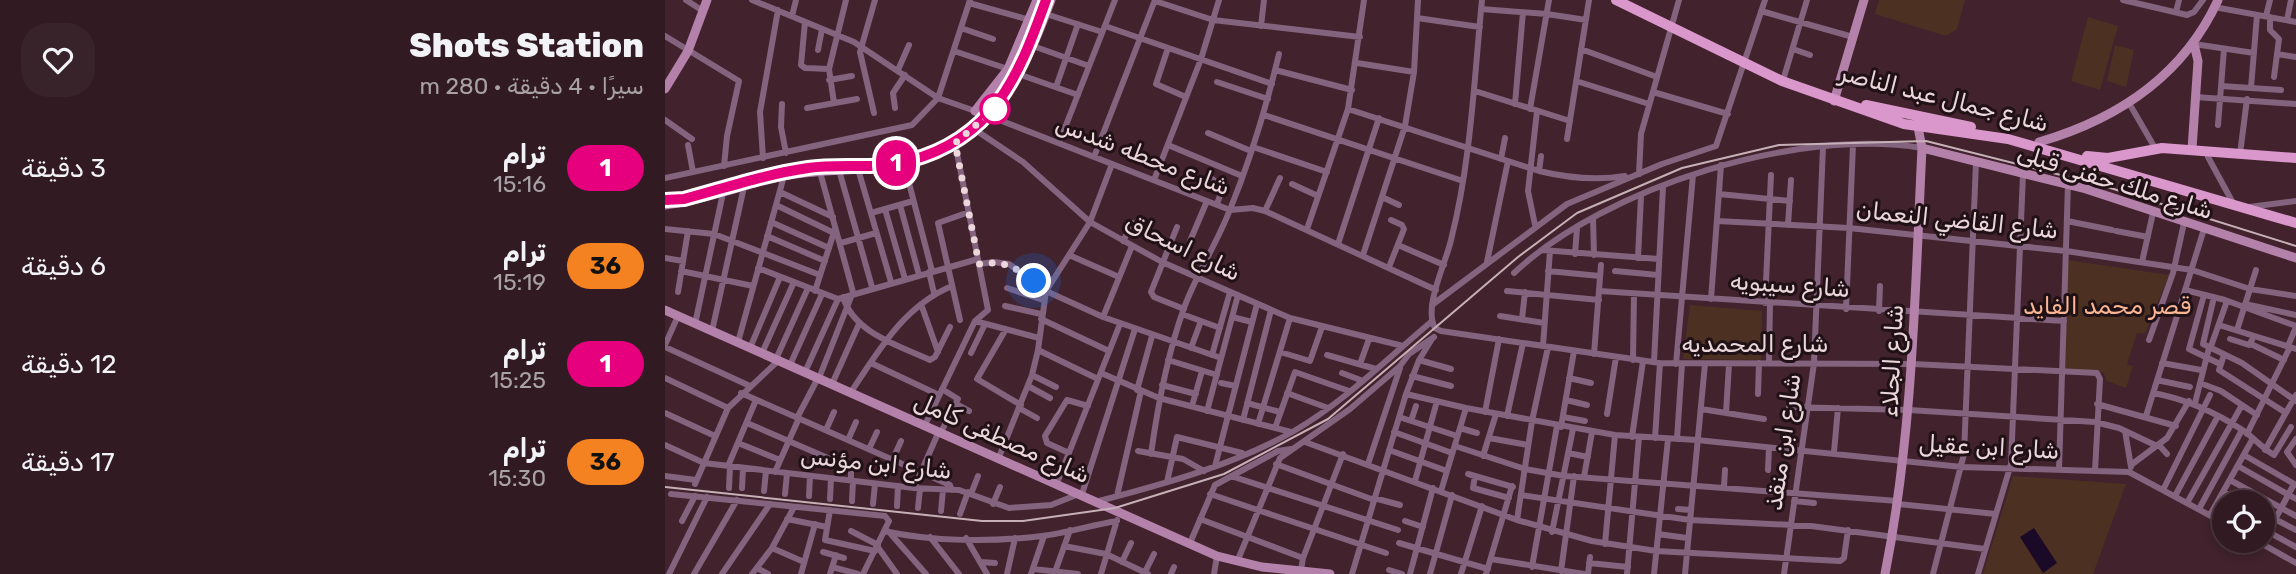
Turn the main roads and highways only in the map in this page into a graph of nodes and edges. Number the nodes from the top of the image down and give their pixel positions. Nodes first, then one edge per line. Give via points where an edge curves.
1 (1617, 0) edge
2 (1625, 0) edge
3 (1673, 27) junction
4 (1745, 62) junction
5 (1835, 98) junction
6 (1918, 123) junction
7 (2150, 149) junction
8 (2130, 154) junction
9 (2296, 158) edge
10 (2296, 164) edge
11 (2123, 172) junction
12 (2296, 223) edge

1 - 3 main road, شارع جمال عبد الناصر
2 - 3 main road, شارع جمال عبد الناصر
3 - 4 main road, شارع جمال عبد الناصر
4 - 5 main road, شارع جمال عبد الناصر
4 - 5 main road, شارع جمال عبد الناصر
5 - 6 main road, شارع جمال عبد الناصر
6 - 8 main road, شارع جمال عبد الناصر via 1996,130 2095,158
6 - 11 main road, شارع جمال عبد الناصر via 1935,130 2008,139
7 - 8 main road, شارع جمال عبد الناصر
7 - 9 main road, شارع جمال عبد الناصر
7 - 10 main road, شارع جمال عبد الناصر
8 - 11 main road
11 - 12 main road, شارع جمال عبد الناصر

